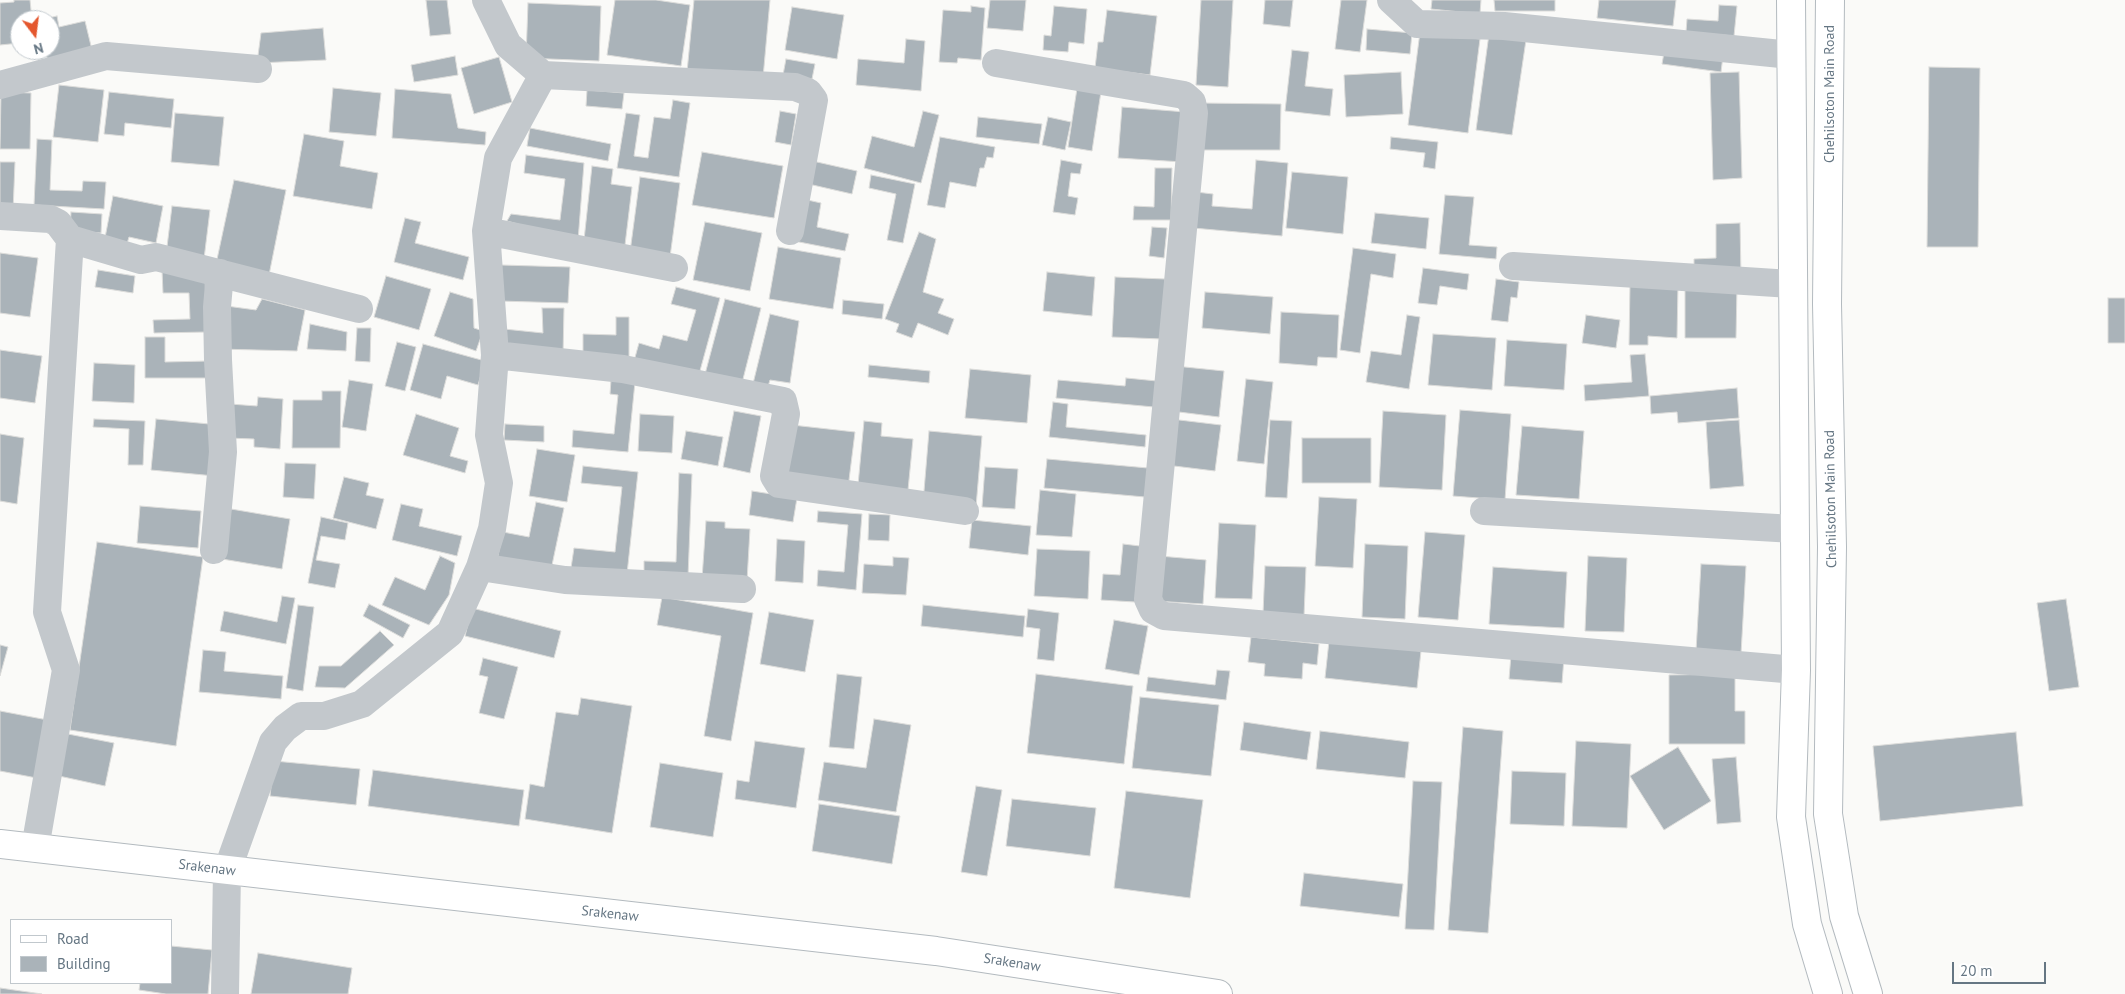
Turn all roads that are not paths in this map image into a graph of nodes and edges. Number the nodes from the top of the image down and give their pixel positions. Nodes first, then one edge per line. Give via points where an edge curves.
1 (486, 0) edge
2 (1391, 0) edge
3 (1791, 0) edge
4 (1830, 0) edge
5 (1791, 55) junction
6 (996, 63) dead end
7 (258, 69) dead end
8 (543, 75) junction
9 (0, 85) edge
10 (0, 216) edge
11 (486, 231) junction
12 (790, 231) dead end
13 (70, 239) junction
14 (1513, 266) dead end
15 (674, 268) dead end
16 (220, 273) junction
17 (1791, 284) junction
18 (359, 309) dead end
19 (496, 355) junction
20 (1484, 511) dead end
21 (965, 512) dead end
22 (1794, 529) junction
23 (214, 550) dead end
24 (480, 567) junction
25 (742, 589) dead end
26 (1796, 670) junction
27 (0, 844) edge
28 (35, 848) junction
29 (227, 870) junction
30 (1153, 990) edge
31 (225, 994) edge
32 (1218, 994) edge
33 (1828, 994) edge
34 (1868, 994) edge

1 - 8 street via 508,45
2 - 5 street via 1417,24 1504,26
3 - 5 main road
4 - 34 main road, Chehilsoton Main Road via 1828,304 1832,566 1828,814 1844,916
5 - 17 main road
6 - 26 street via 1184,95 1192,102 1194,113 1148,599 1153,610 1164,616
7 - 9 street via 106,56
8 - 11 street via 498,158
8 - 12 street via 794,87 808,92 814,100
10 - 13 street via 50,219 58,222
11 - 15 street
11 - 19 street
13 - 16 street via 141,260 156,257
13 - 28 street via 47,612 66,670
14 - 17 street
16 - 18 street
16 - 23 street via 217,342 223,452
17 - 22 main road
19 - 21 street via 624,369 783,401 786,414 774,476 779,484
19 - 24 street via 489,435 499,483 492,529
20 - 22 street
22 - 26 main road
24 - 25 street via 565,580
24 - 29 street via 450,633 362,704 324,716 302,716 284,728 273,742
26 - 33 main road via 1791,817 1807,924
27 - 28 main road, Srakenaw
28 - 29 main road, Srakenaw
29 - 30 main road, Srakenaw via 936,951
29 - 31 street
30 - 32 main road, Srakenaw

